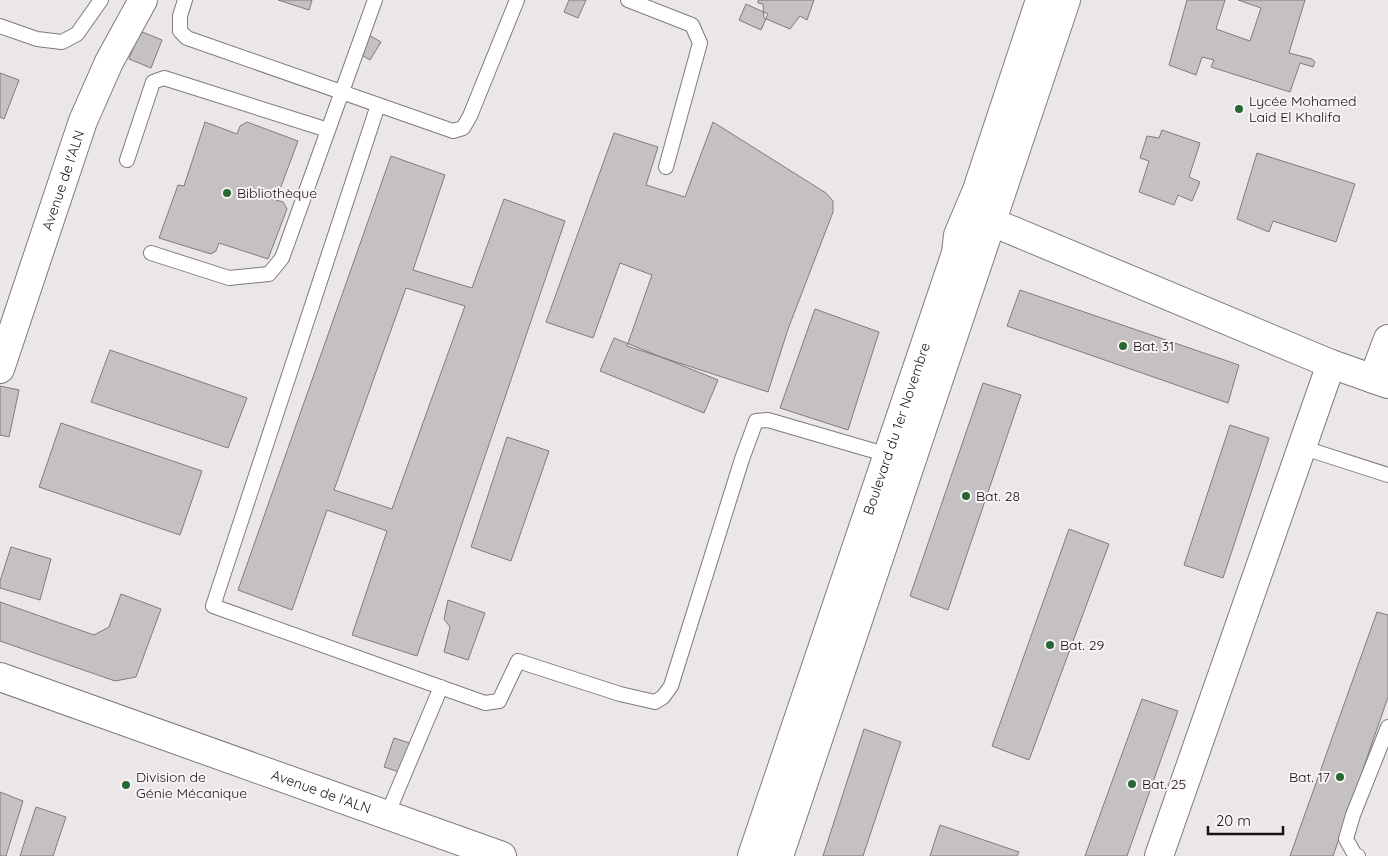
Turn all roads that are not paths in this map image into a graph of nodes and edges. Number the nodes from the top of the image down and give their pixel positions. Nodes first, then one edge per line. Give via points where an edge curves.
1 (101, 0) edge
2 (143, 0) edge
3 (185, 0) edge
4 (375, 0) edge
5 (517, 0) edge
6 (628, 0) edge
7 (1040, 0) edge
8 (1066, 0) edge
9 (0, 26) edge
10 (342, 92) junction
11 (378, 105) junction
12 (328, 130) junction
13 (127, 160) dead end
14 (666, 167) dead end
15 (992, 222) junction
16 (958, 235) junction
17 (151, 253) dead end
18 (1388, 339) edge
19 (1331, 364) junction
20 (0, 369) edge
21 (1381, 381) edge
22 (1301, 447) junction
23 (888, 455) junction
24 (1388, 475) edge
25 (0, 676) edge
26 (441, 687) junction
27 (1388, 727) edge
28 (387, 815) junction
29 (502, 856) edge
30 (752, 856) edge
31 (778, 856) edge
32 (1159, 856) edge
33 (1358, 856) edge

1 - 9 lane via 78,34 62,42 38,39
2 - 20 street, Avenue de l'ALN via 109,62 84,121
3 - 10 lane via 180,31 187,38
4 - 10 lane
5 - 11 lane via 463,128 453,131
6 - 14 lane via 692,24 700,43
7 - 16 street, Boulevard du 1er Novembre via 977,190
8 - 15 street, Boulevard du 1er Novembre
10 - 11 lane
10 - 12 lane
11 - 26 lane via 213,606
12 - 13 lane via 164,78 153,82
12 - 17 lane via 282,258 269,274 229,278
15 - 16 street
15 - 19 street
15 - 31 street, Boulevard du 1er Novembre
16 - 23 street, Boulevard du 1er Novembre via 956,253
18 - 21 street
19 - 21 street
19 - 22 street
22 - 24 lane
22 - 32 street
23 - 26 lane via 768,420 756,421 671,686 655,702 518,661 499,701 485,703
23 - 30 street, Boulevard du 1er Novembre
25 - 28 street, Avenue de l'ALN
26 - 28 lane
27 - 33 lane via 1346,839
28 - 29 street, Avenue de l'ALN

